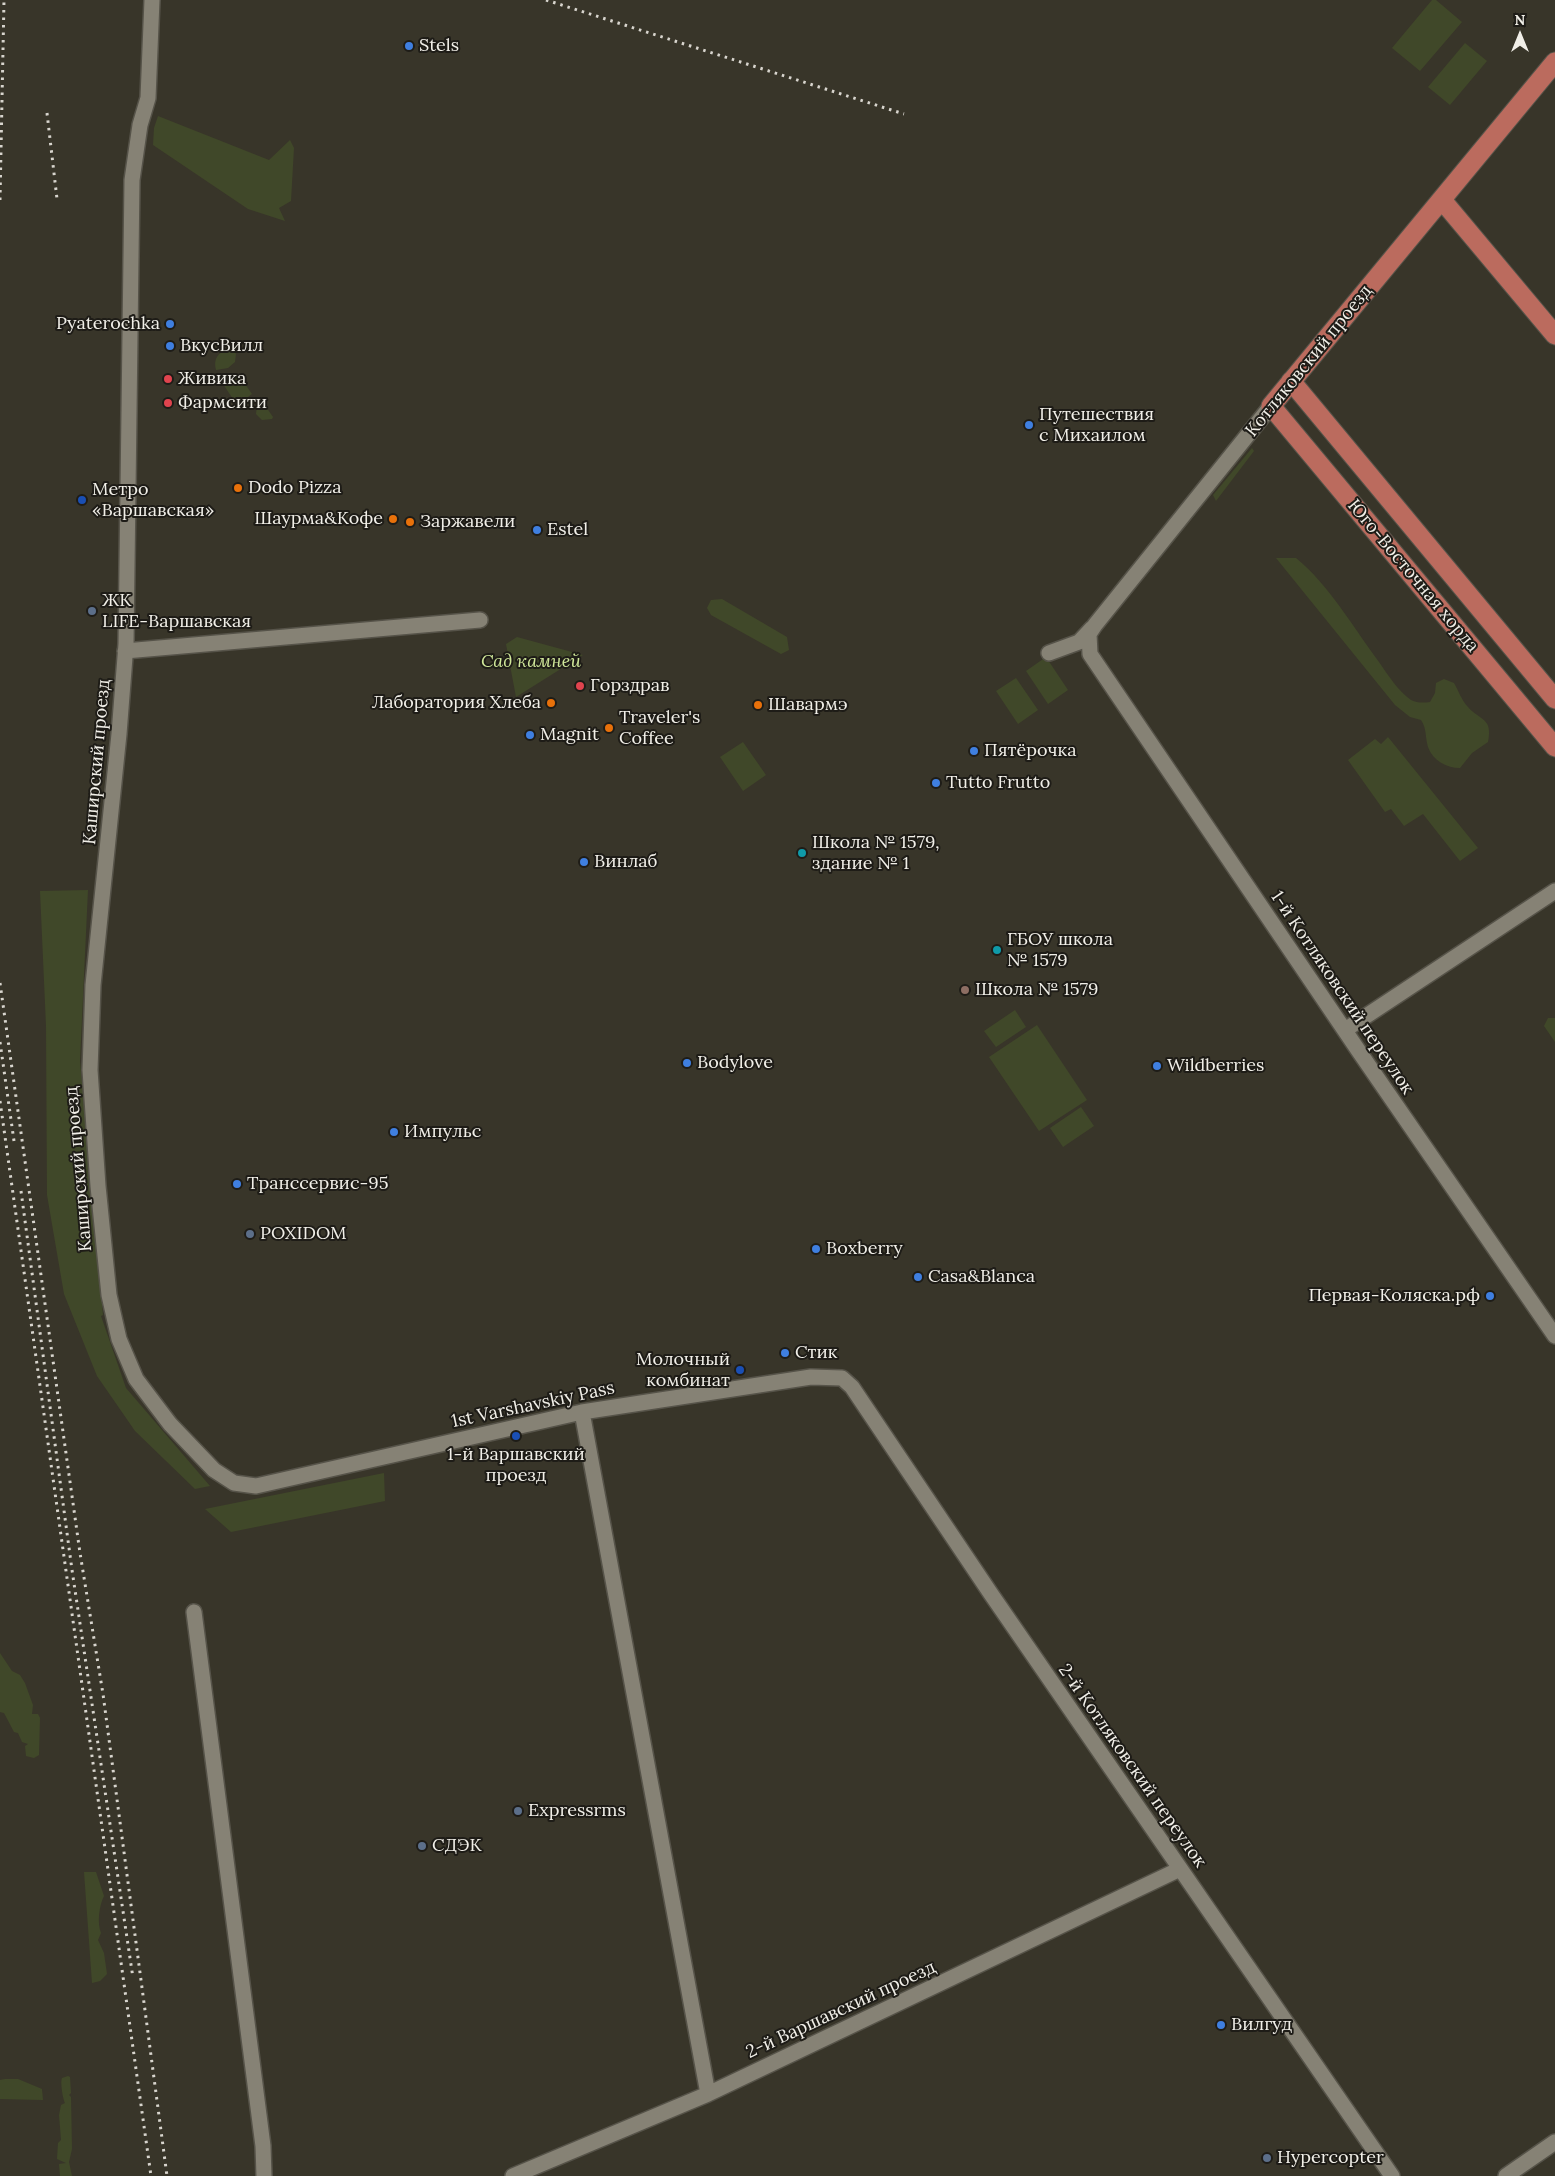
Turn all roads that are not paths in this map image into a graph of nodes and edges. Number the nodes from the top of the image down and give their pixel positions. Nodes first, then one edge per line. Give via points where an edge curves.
1 (152, 0) edge
2 (1555, 62) edge
3 (1442, 200) junction
4 (1555, 335) edge
5 (1292, 381) junction
6 (1272, 406) junction
7 (480, 620) dead end
8 (1095, 625) junction
9 (1069, 646) junction
10 (125, 651) junction
11 (1049, 653) dead end
12 (1090, 654) junction
13 (1555, 699) edge
14 (1555, 747) edge
15 (1555, 892) edge
16 (1345, 1030) junction
17 (1555, 1336) edge
18 (842, 1378) joint
19 (582, 1412) junction
20 (234, 1483) joint
21 (194, 1612) dead end
22 (1180, 1869) junction
23 (708, 2094) junction
24 (1555, 2142) edge
25 (264, 2176) edge
26 (513, 2176) edge
27 (1392, 2176) edge
28 (1506, 2176) edge

1 - 10 street, Каширский проезд via 148,98 140,125 132,180
2 - 3 main road, Котляковский проезд
3 - 4 main road
3 - 5 main road, Котляковский проезд
5 - 6 main road, Котляковский проезд
5 - 13 main road, Юго-Восточная хорда
6 - 8 street, Котляковский проезд
6 - 14 main road, Юго-Восточная хорда
7 - 10 street
8 - 9 street via 1079,642
8 - 12 street, Котляковский проезд via 1090,634
9 - 11 street
9 - 12 street
10 - 20 street, Каширский проезд via 93,985 90,1070 109,1295 119,1339 136,1379 170,1424 214,1470
12 - 16 street, 1-й Котляковский переулок
15 - 16 street
16 - 17 street, 1-й Котляковский переулок
18 - 19 street, 1st Varshavskiy Pass via 811,1377
18 - 22 street, 2-й Котляковский переулок via 852,1387
19 - 20 street, 1st Varshavskiy Pass via 256,1486
19 - 23 street
21 - 25 street via 263,2146
22 - 23 street, 2-й Варшавский проезд
22 - 27 street, 2-й Котляковский переулок
23 - 26 street, 2-й Варшавский проезд
24 - 28 street

